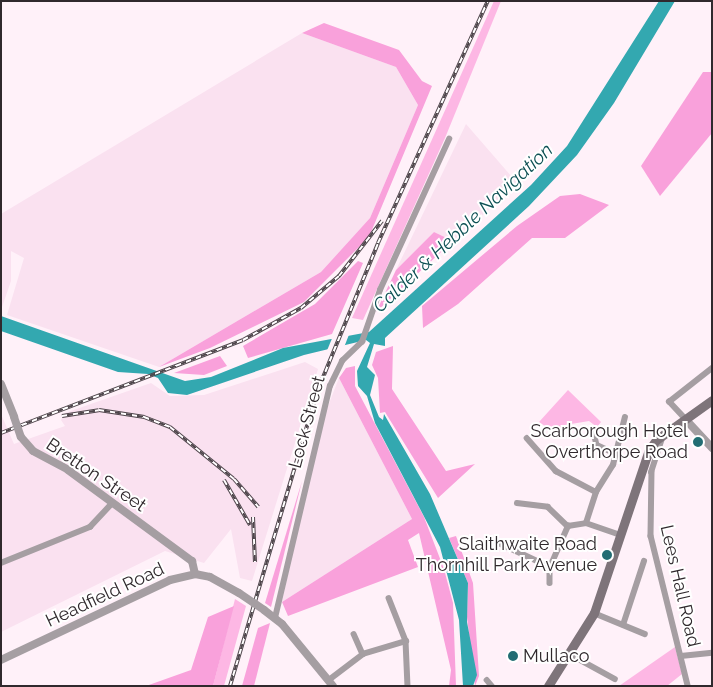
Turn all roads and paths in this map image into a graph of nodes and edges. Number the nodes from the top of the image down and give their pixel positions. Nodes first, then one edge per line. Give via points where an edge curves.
1 (449, 139) dead end
2 (712, 368) edge
3 (1, 384) edge
4 (712, 400) edge
5 (625, 418) dead end
6 (687, 421) junction
7 (593, 428) dead end
8 (664, 434) junction
9 (527, 438) dead end
10 (712, 448) edge
11 (616, 454) junction
12 (596, 492) junction
13 (112, 503) junction
14 (517, 503) dead end
15 (586, 523) junction
16 (568, 526) junction
17 (618, 534) junction
18 (499, 543) dead end
19 (644, 561) dead end
20 (1, 563) edge
21 (550, 567) junction
22 (195, 574) junction
23 (550, 583) dead end
24 (389, 598) dead end
25 (594, 613) junction
26 (275, 618) junction
27 (622, 625) junction
28 (354, 634) dead end
29 (645, 634) dead end
30 (406, 641) junction
31 (712, 653) edge
32 (363, 654) junction
33 (571, 655) junction
34 (680, 656) junction
35 (1, 660) edge
36 (615, 679) dead end
37 (487, 680) dead end
38 (331, 683) edge
39 (408, 686) edge
40 (492, 686) edge
41 (548, 686) edge
42 (688, 686) edge

1 - 26 street, Lock Street via 365,327 362,342 342,361 330,386
2 - 6 street via 669,402
3 - 13 street, Bretton Street, bridge via 21,437 33,451
4 - 6 main road
5 - 11 street
6 - 8 main road
6 - 10 street
7 - 11 street via 597,445
8 - 17 main road via 649,450
8 - 34 street, Lees Hall Road via 649,500 651,536
9 - 12 street via 556,471
11 - 12 street
12 - 15 street
13 - 20 street via 90,527
13 - 22 street, Bretton Street via 192,561
14 - 16 street via 548,507
15 - 16 street
15 - 17 street
16 - 21 street
17 - 25 main road
18 - 21 street
19 - 27 street
21 - 23 street
22 - 26 street, Headfield Road, bridge via 222,581
22 - 35 street, Headfield Road via 170,580
24 - 30 street
25 - 27 street
25 - 33 main road
26 - 38 street, Headfield Road
27 - 29 street
28 - 32 street
30 - 32 street
30 - 39 street
31 - 34 street
32 - 38 street
33 - 36 street
33 - 41 main road
34 - 42 street, Lees Hall Road
37 - 40 street

